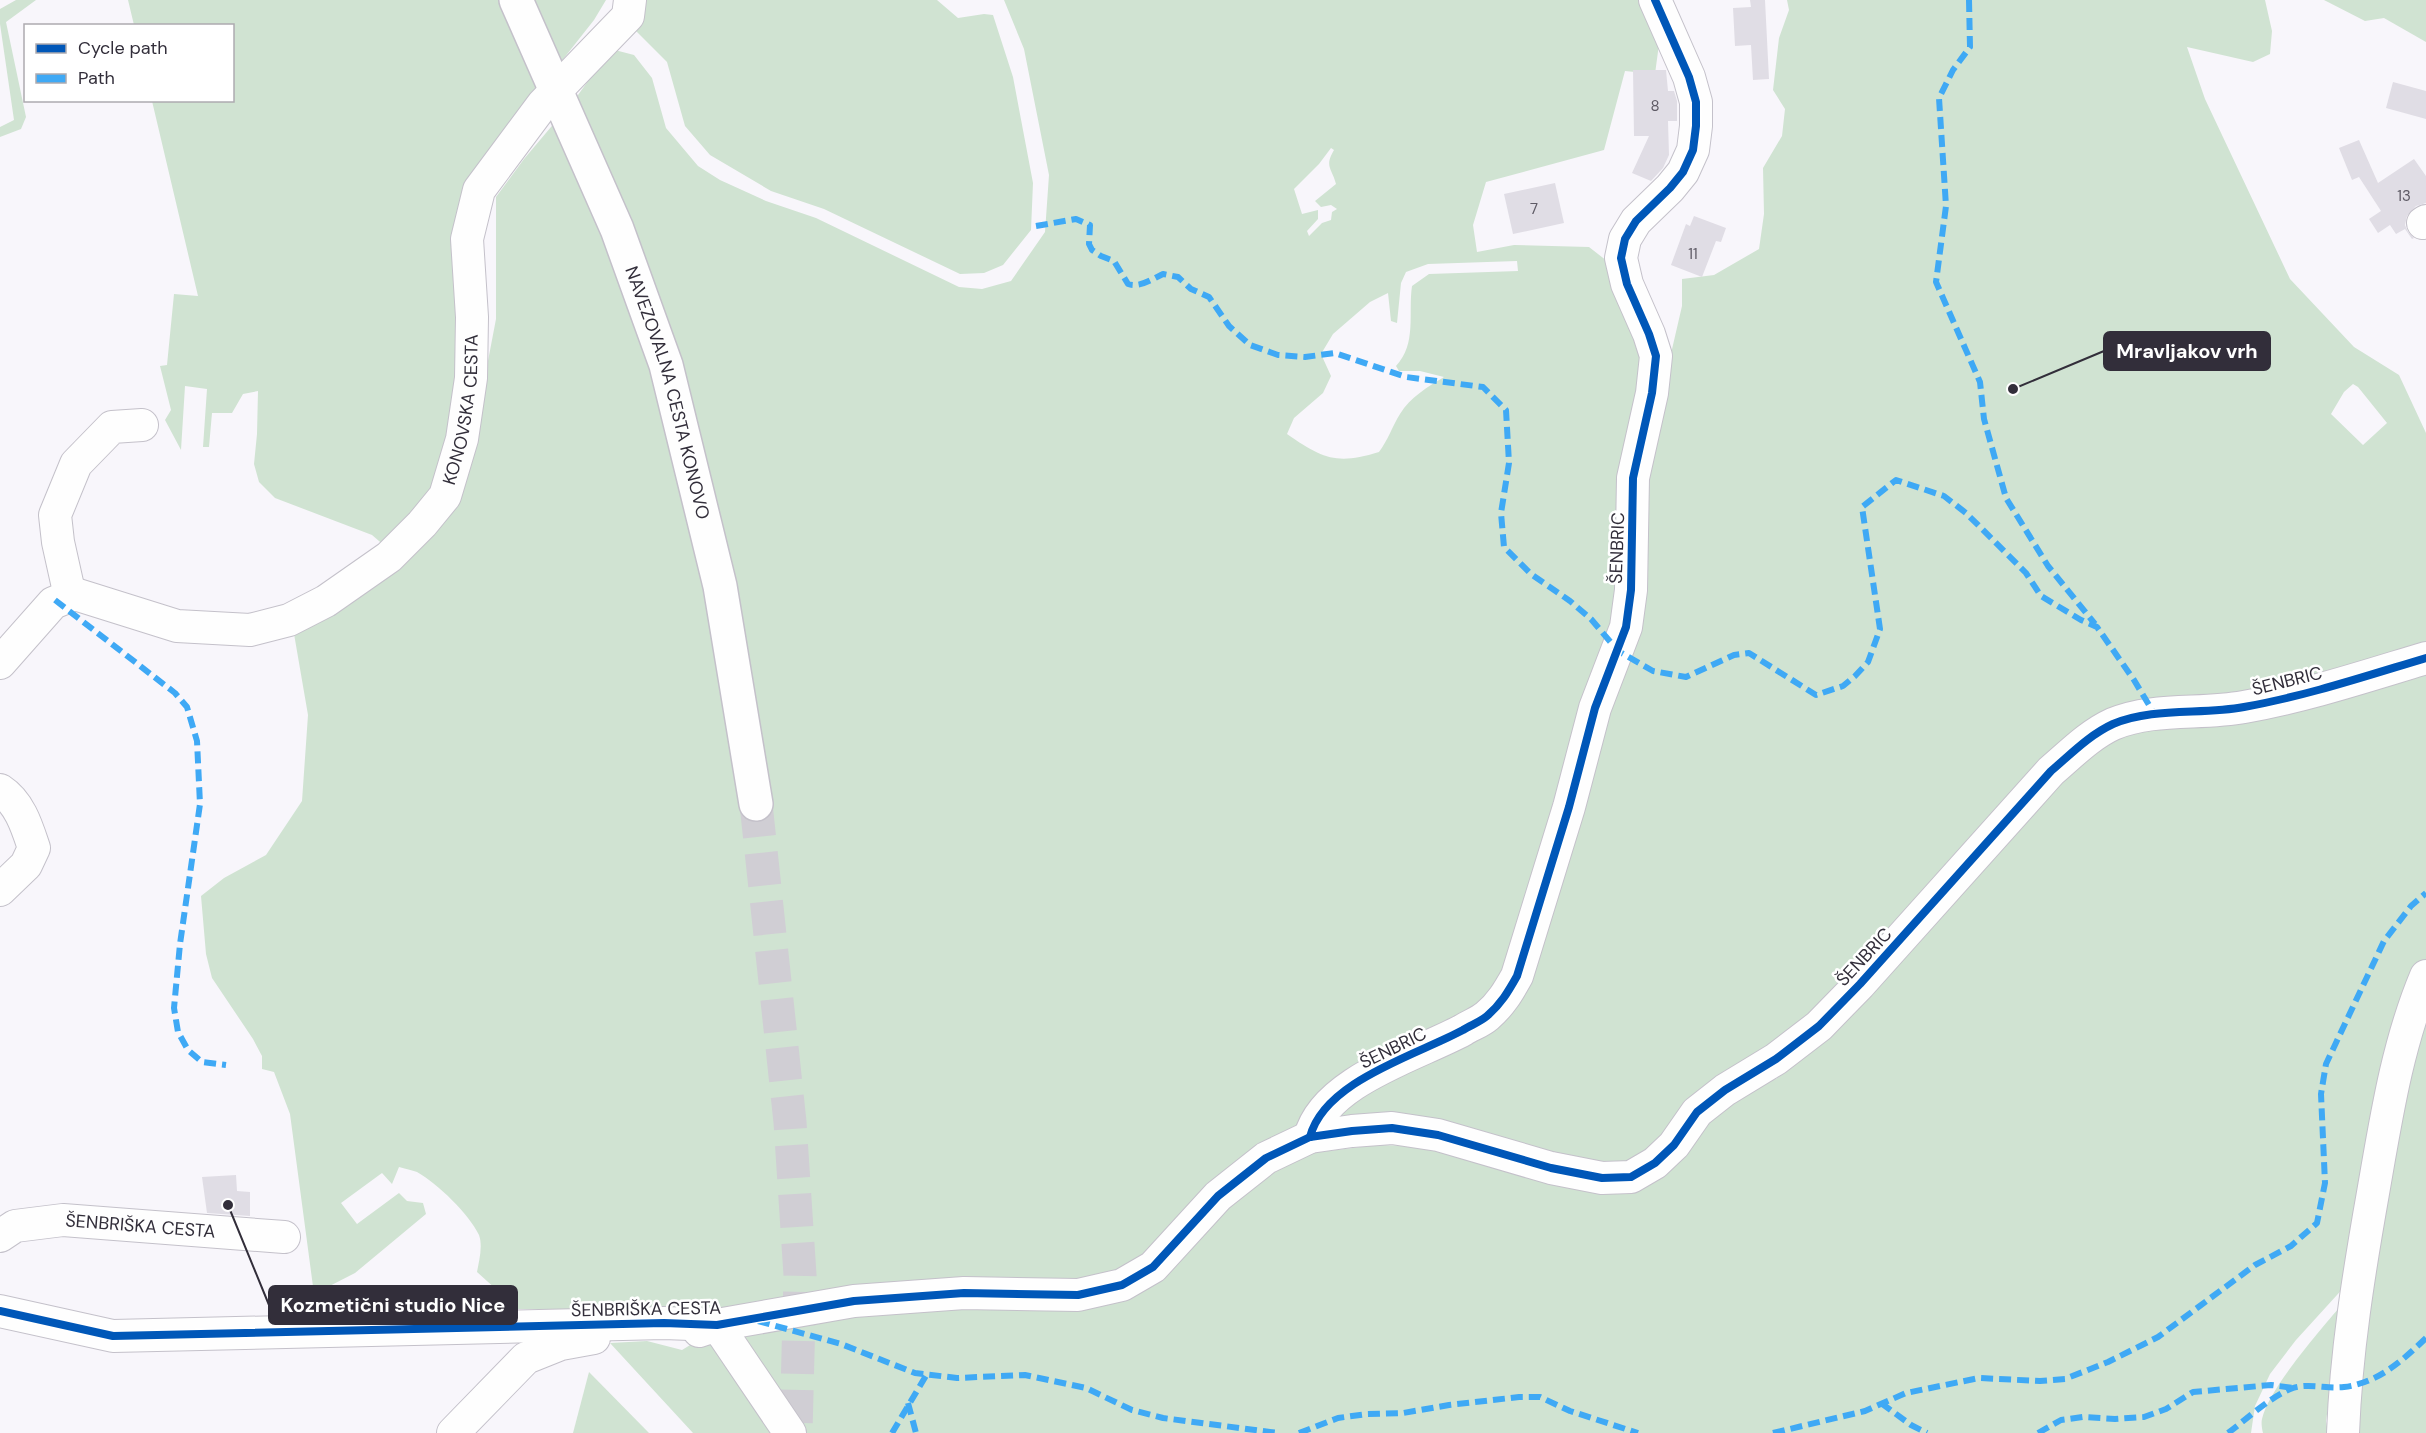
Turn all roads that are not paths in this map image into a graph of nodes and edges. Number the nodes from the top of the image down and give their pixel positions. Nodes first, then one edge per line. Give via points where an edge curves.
1 (516, 0) edge
2 (630, 0) edge
3 (1655, 0) edge
4 (556, 91) junction
5 (142, 425) dead end
6 (70, 596) junction
7 (2426, 658) edge
8 (0, 663) edge
9 (0, 790) edge
10 (756, 804) tunnel mouth
11 (0, 890) edge
12 (2426, 976) edge
13 (1310, 1137) junction
14 (0, 1236) edge
15 (284, 1237) dead end
16 (0, 1311) edge
17 (717, 1325) junction
18 (453, 1433) edge
19 (790, 1433) edge
20 (2343, 1433) edge

1 - 4 main road, NAVEZOVALNA CESTA KONOVO
2 - 4 street, KONOVSKA CESTA via 628,16
3 - 13 street, ŠENBRIC via 1689,77 1696,102 1696,126 1693,150 1683,172 1636,221 1625,239 1621,258 1627,284 1656,356 1633,478 1631,590 1626,627 1595,708 1569,807 1517,975 1505,999 1485,1018 1358,1082 1329,1103 1313,1125
4 - 6 street, KONOVSKA CESTA via 479,190 467,239 471,378 462,439 445,496 422,525 389,557 326,601 288,620 250,630 177,626 75,594
4 - 10 main road, NAVEZOVALNA CESTA KONOVO via 616,230 666,365 720,586
5 - 6 street via 112,427 76,464 55,515
6 - 8 street via 53,603
7 - 13 street, ŠENBRIC via 2246,707 2132,717 2086,740 2051,771 1819,1026 1776,1059 1725,1090 1698,1112 1674,1145 1631,1177 1602,1178 1551,1168 1438,1135 1392,1128
9 - 11 street via 19,810 34,848 26,866
12 - 20 street via 2410,1013 2390,1091 2357,1283 2344,1387
13 - 17 street, ŠENBRIŠKA CESTA via 1266,1158 1218,1196 1153,1267 1122,1285 1078,1295 964,1293 854,1301
14 - 15 street, ŠENBRIŠKA CESTA via 15,1226 63,1220
16 - 17 street, ŠENBRIŠKA CESTA via 113,1336
17 - 18 street via 676,1339 616,1333 561,1344 526,1358
17 - 19 street

